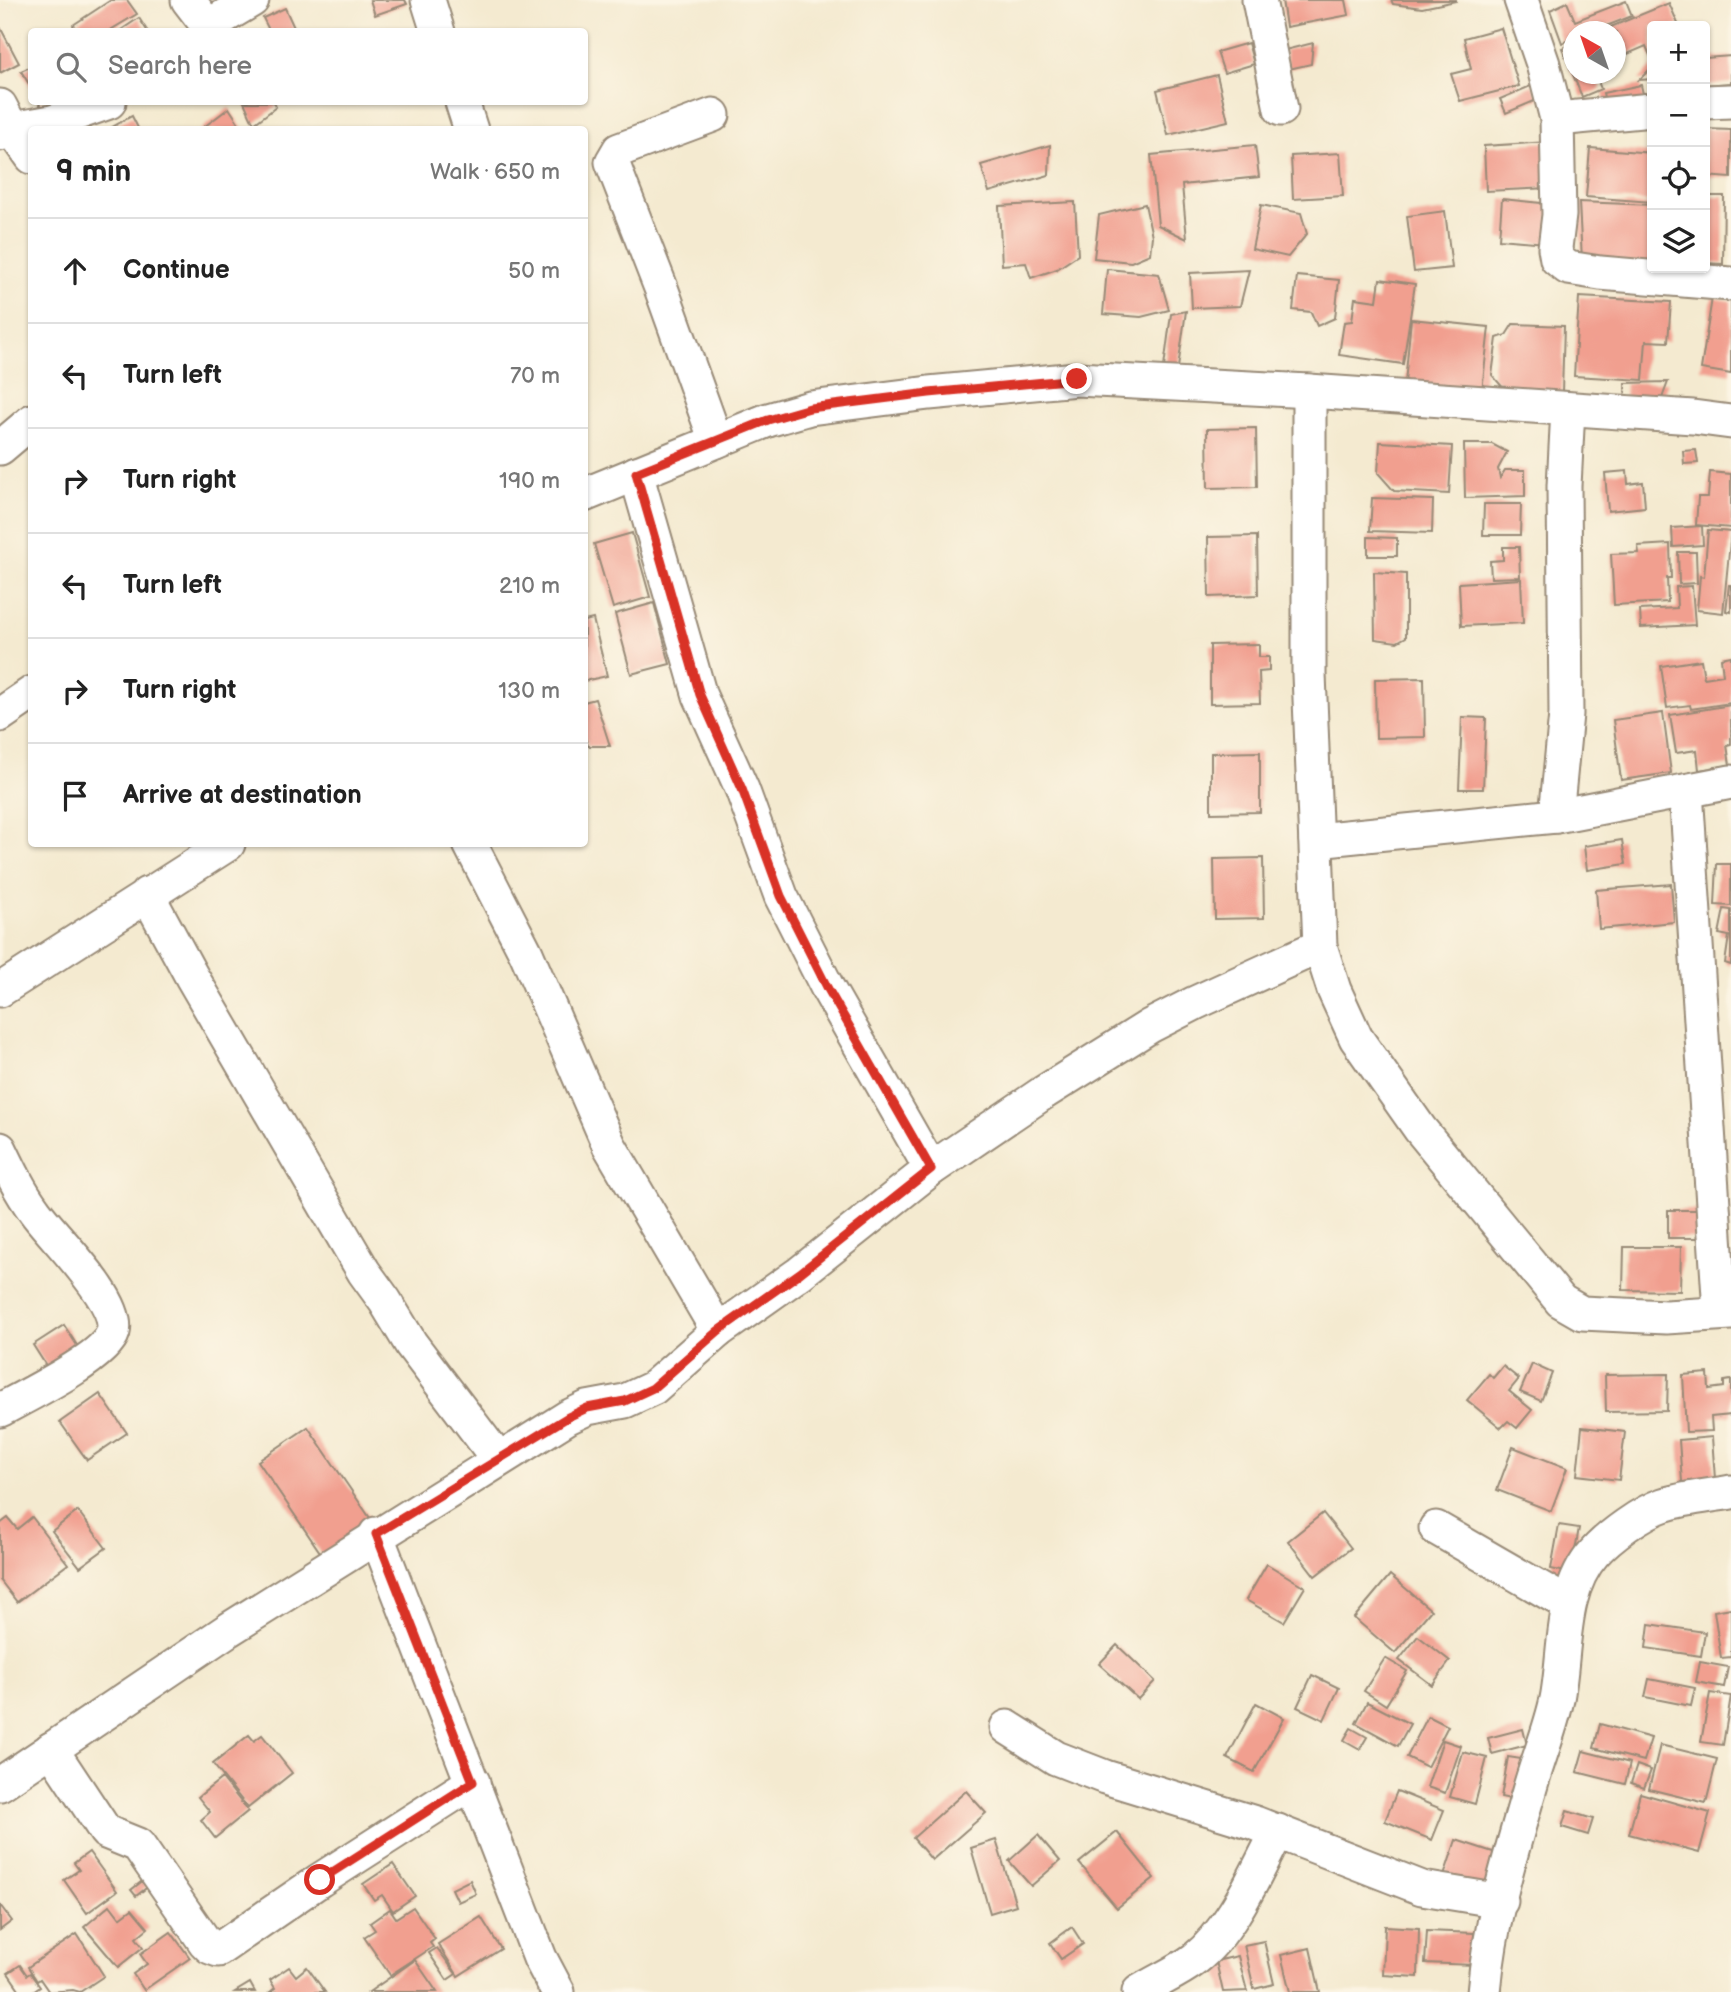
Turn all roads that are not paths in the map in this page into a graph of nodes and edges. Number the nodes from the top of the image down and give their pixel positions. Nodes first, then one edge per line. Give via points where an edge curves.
1 (188, 0) edge
2 (252, 0) edge
3 (428, 0) edge
4 (1259, 0) edge
5 (1521, 0) edge
6 (203, 28) edge
7 (206, 28) edge
8 (437, 28) edge
9 (1731, 101) edge
10 (1710, 102) edge
11 (100, 105) edge
12 (463, 105) edge
13 (1281, 109) dead end
14 (1647, 110) edge
15 (713, 116) dead end
16 (1557, 118) junction
17 (4, 123) edge
18 (470, 126) edge
19 (28, 153) edge
20 (1731, 284) edge
21 (1309, 391) junction
22 (1568, 409) junction
23 (1731, 422) edge
24 (28, 424) edge
25 (716, 441) junction
26 (0, 448) edge
27 (636, 473) junction
28 (588, 493) edge
29 (28, 696) edge
30 (0, 715) edge
31 (1731, 782) edge
32 (1686, 791) junction
33 (1556, 816) junction
34 (1316, 839) junction
35 (223, 847) edge
36 (472, 847) edge
37 (147, 894) junction
38 (1320, 946) junction
39 (0, 990) edge
40 (0, 1149) edge
41 (931, 1169) junction
42 (1725, 1313) edge
43 (718, 1331) junction
44 (0, 1410) edge
45 (498, 1459) junction
46 (1731, 1492) edge
47 (1436, 1528) dead end
48 (376, 1534) junction
49 (1568, 1604) junction
50 (1007, 1727) dead end
51 (51, 1749) junction
52 (473, 1782) junction
53 (0, 1784) edge
54 (1278, 1831) junction
55 (1501, 1900) junction
56 (558, 1992) edge
57 (1139, 1992) edge
58 (1485, 1992) edge

1 - 6 street
2 - 7 street
3 - 8 street
4 - 13 street
5 - 16 street
9 - 10 street
11 - 17 street via 52,122
12 - 18 street
14 - 16 street
15 - 25 street via 619,150 612,162
16 - 20 street via 1557,259 1568,268
17 - 19 street
21 - 22 street
21 - 25 street via 1077,379 810,408
21 - 34 street via 1309,674
22 - 23 street
22 - 33 street via 1566,714
24 - 26 street
25 - 27 street
27 - 28 street
27 - 41 street via 700,695 742,789 781,896 828,989
29 - 30 street
31 - 32 street
32 - 33 street
32 - 42 street
33 - 34 street
34 - 38 street
35 - 37 street
36 - 43 street via 526,953 609,1145
37 - 39 street
37 - 45 street via 364,1272 411,1344
38 - 41 street via 1150,1026
38 - 42 street via 1356,1038 1420,1129 1560,1301 1582,1313 1666,1317
40 - 44 street via 34,1210 100,1291 112,1313 113,1332 93,1356
41 - 43 street
43 - 45 street via 653,1388 625,1401 587,1408
45 - 48 street
46 - 49 street via 1662,1506 1631,1522 1594,1553
47 - 49 street
48 - 51 street
48 - 52 street
49 - 55 street via 1556,1701
50 - 54 street via 1056,1758 1105,1777
51 - 52 street via 106,1832 138,1845 205,1942 218,1950
51 - 53 street
52 - 56 street via 540,1958
54 - 55 street via 1422,1888
54 - 57 street via 1215,1940 1196,1958
55 - 58 street via 1487,1959

